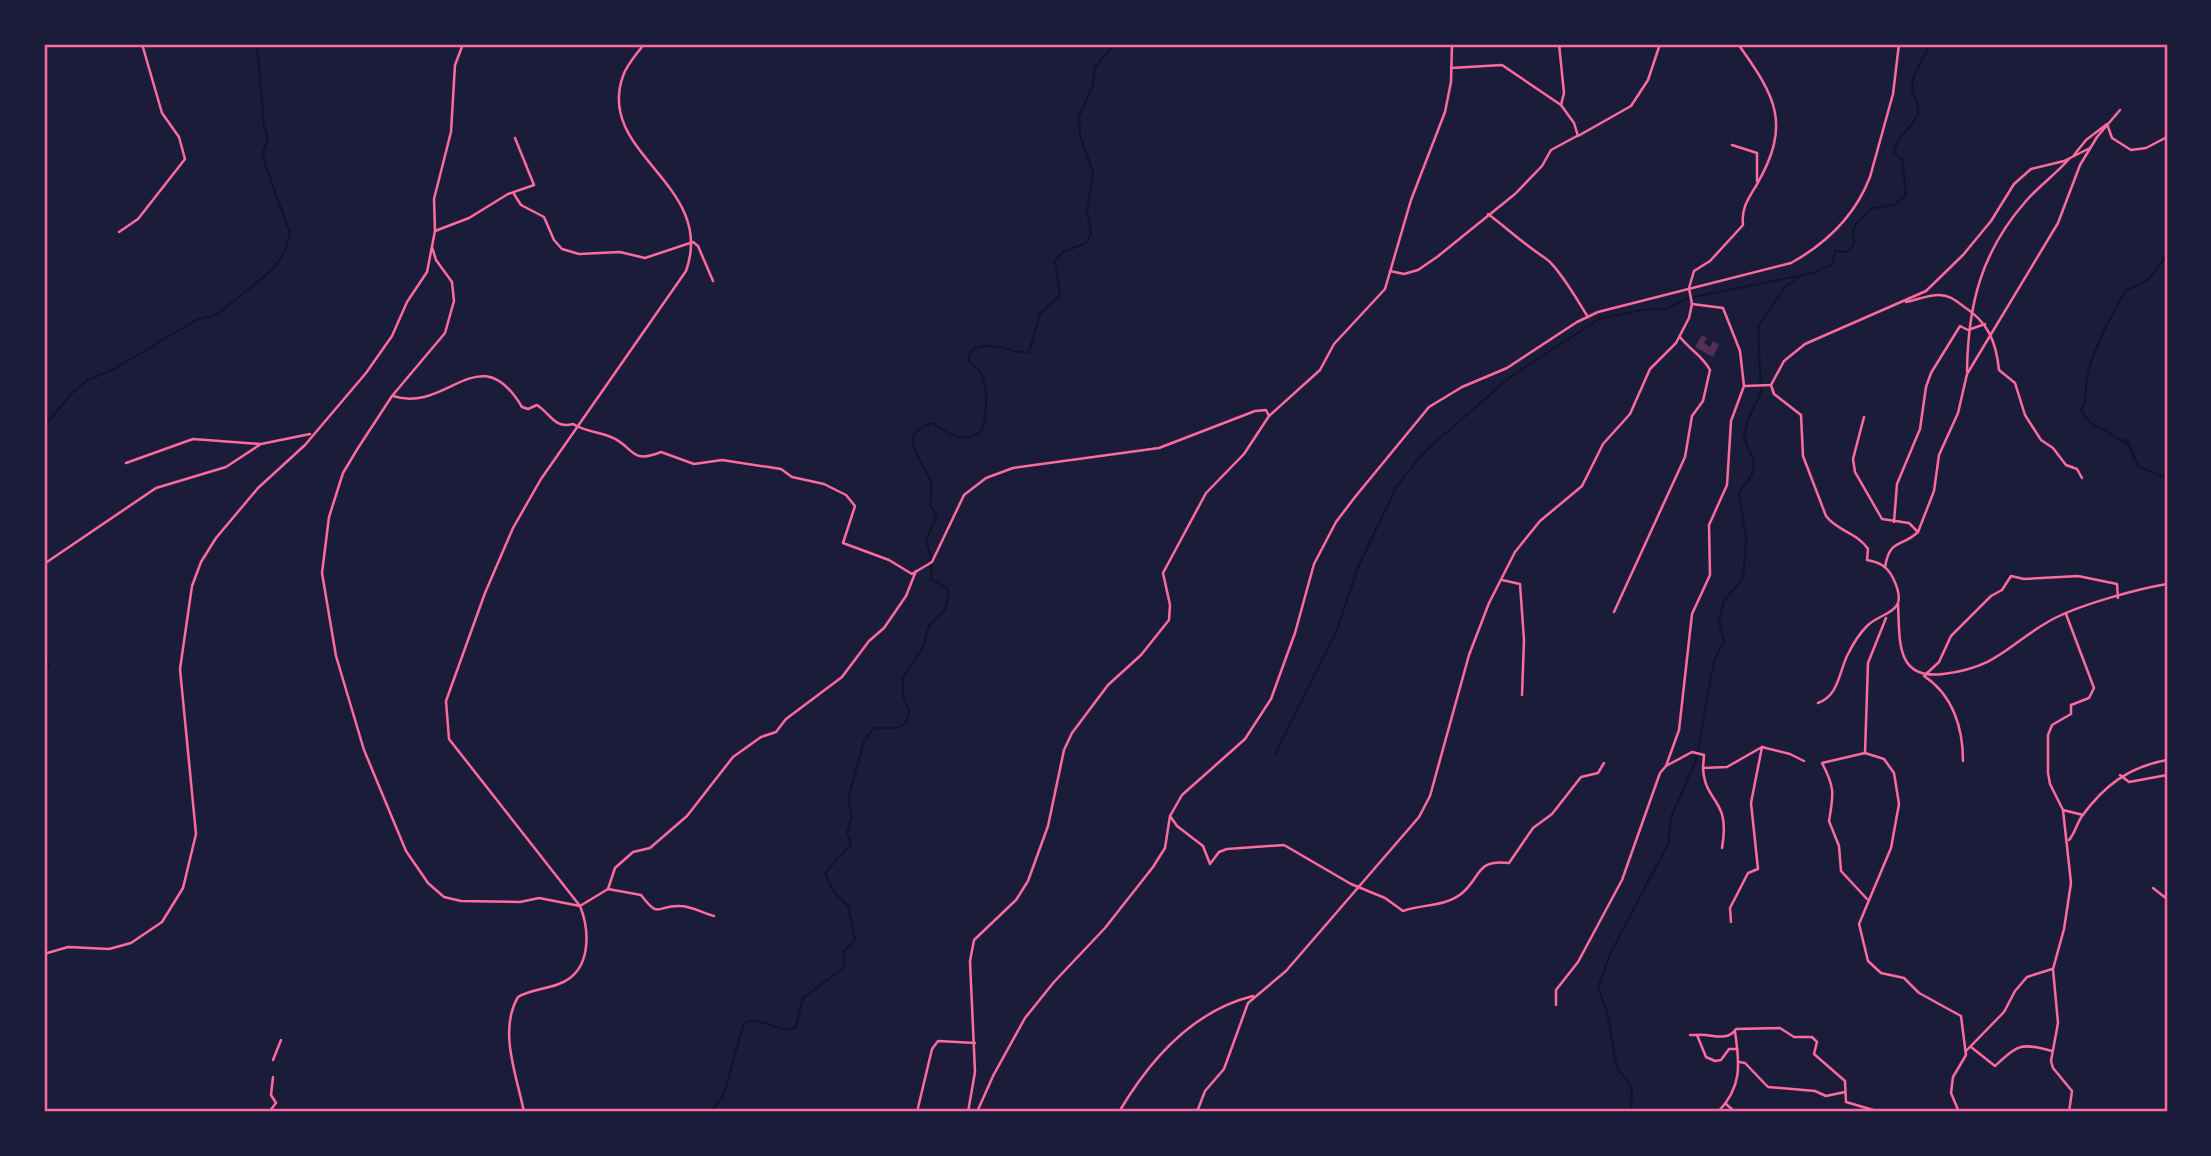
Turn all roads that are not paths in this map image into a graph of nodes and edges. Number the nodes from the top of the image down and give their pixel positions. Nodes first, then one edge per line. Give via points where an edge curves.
1 (142, 44) edge
2 (463, 44) edge
3 (644, 44) edge
4 (1452, 44) edge
5 (1559, 44) edge
6 (1660, 44) edge
7 (1738, 44) edge
8 (1899, 44) edge
9 (1451, 68) junction
10 (1561, 105) junction
11 (2120, 110) dead end
12 (2107, 124) junction
13 (1578, 136) junction
14 (2167, 137) edge
15 (515, 138) dead end
16 (1732, 145) dead end
17 (2090, 148) junction
18 (2072, 157) junction
19 (1757, 184) junction
20 (514, 194) junction
21 (1488, 214) junction
22 (435, 231) junction
23 (119, 232) dead end
24 (693, 242) junction
25 (432, 247) junction
26 (1390, 271) junction
27 (713, 281) dead end
28 (1689, 288) junction
29 (1901, 303) junction
30 (1692, 304) junction
31 (1972, 312) junction
32 (1588, 317) junction
33 (1984, 324) junction
34 (1968, 330) junction
35 (1991, 333) junction
36 (1679, 336) junction
37 (1967, 374) junction
38 (1744, 386) junction
39 (1769, 386) junction
40 (392, 396) junction
41 (1269, 416) junction
42 (1864, 417) dead end
43 (578, 427) junction
44 (312, 433) junction
45 (261, 444) junction
46 (126, 463) dead end
47 (2082, 478) dead end
48 (1894, 522) junction
49 (1919, 533) junction
50 (44, 565) edge
51 (1885, 567) junction
52 (916, 571) junction
53 (1500, 580) junction
54 (2167, 584) edge
55 (2118, 598) junction
56 (1898, 601) junction
57 (1614, 611) dead end
58 (2066, 614) junction
59 (1886, 617) junction
60 (1924, 676) junction
61 (1522, 695) dead end
62 (1818, 703) dead end
63 (1762, 747) junction
64 (1865, 753) junction
65 (2167, 760) edge
66 (1804, 761) dead end
67 (1963, 761) dead end
68 (1604, 763) dead end
69 (1666, 766) junction
70 (1703, 768) junction
71 (2120, 775) junction
72 (2167, 775) edge
73 (2063, 810) junction
74 (2083, 815) junction
75 (1170, 817) junction
76 (2069, 840) junction
77 (1722, 848) dead end
78 (1360, 886) junction
79 (2153, 888) dead end
80 (608, 889) junction
81 (1867, 899) junction
82 (2167, 899) edge
83 (580, 906) junction
84 (714, 916) dead end
85 (1731, 922) dead end
86 (44, 954) edge
87 (2053, 969) junction
88 (1256, 996) junction
89 (1556, 1005) dead end
90 (1735, 1032) junction
91 (1690, 1035) dead end
92 (1697, 1035) junction
93 (281, 1040) dead end
94 (976, 1044) junction
95 (1971, 1047) junction
96 (1737, 1049) junction
97 (1966, 1051) junction
98 (2052, 1051) junction
99 (273, 1060) dead end
100 (1739, 1062) junction
101 (273, 1077) dead end
102 (1844, 1092) junction
103 (1726, 1104) junction
104 (1197, 1111) edge
105 (269, 1112) edge
106 (524, 1112) edge
107 (917, 1112) edge
108 (968, 1112) edge
109 (977, 1112) edge
110 (1119, 1112) edge
111 (1160, 1112) edge
112 (1718, 1112) edge
113 (1735, 1112) edge
114 (1880, 1112) edge
115 (1959, 1112) edge
116 (2069, 1112) edge

1 - 23 street via 162,113 179,137 185,159 138,219
2 - 22 street via 455,65 451,132 434,199
3 - 24 street via 623,73 618,100 621,116 627,133 684,209
4 - 9 street
5 - 10 street via 1564,75
6 - 13 street via 1648,80 1631,106
7 - 19 street via 1775,104 1778,119
8 - 28 street via 1893,94 1870,177 1833,235 1791,263
9 - 10 street via 1502,65
9 - 26 street via 1445,112
10 - 13 street
11 - 12 street
12 - 14 street via 2112,138 2131,150
12 - 17 street
12 - 18 street
13 - 21 street via 1551,150 1515,194
15 - 20 street via 534,185
16 - 19 street via 1757,153
17 - 18 street
17 - 35 street via 2058,223
18 - 29 street via 2031,169 2014,184 1991,221 1949,270 1926,291
18 - 31 street via 2009,223 1980,271
19 - 28 street via 1742,211 1738,233 1694,271
20 - 22 street
20 - 24 street via 521,205 544,217 562,249 579,254 620,252 645,258
21 - 26 street via 1418,270
21 - 32 street via 1525,247 1545,258
22 - 25 street
24 - 27 street
24 - 43 street via 686,271
25 - 40 street via 452,282 454,301 445,333
25 - 44 street via 426,272 392,336
26 - 41 street via 1385,289 1334,344 1321,370
28 - 30 street
28 - 32 street via 1619,304
29 - 31 street via 1949,296
29 - 39 street via 1790,353
30 - 36 street
30 - 38 street via 1723,308 1740,351
31 - 33 street
31 - 34 street
32 - 75 street via 1507,368 1442,398 1410,428 1355,496 1323,545 1271,699 1245,739 1191,785
33 - 34 street
33 - 35 street
34 - 37 street
34 - 48 street via 1960,326 1931,373 1920,429 1897,484
35 - 37 street
35 - 47 street via 1999,370 2015,383 2025,415 2041,440
36 - 53 street via 1646,375 1630,414 1603,444 1587,479 1528,534
36 - 57 street via 1702,356 1710,370 1703,401 1692,416 1685,457 1658,521
37 - 49 street via 1958,413 1941,448 1934,491
38 - 39 street
38 - 69 street via 1731,421 1727,485 1709,525 1710,575 1692,614 1679,730
39 - 51 street via 1801,415 1803,456 1826,516 1863,541 1867,560
40 - 43 street via 411,402 478,375 496,378 511,389 522,407 537,405 556,424
40 - 83 street via 343,473 330,517 322,573 336,656 364,750 406,851 444,897 488,903 552,899
41 - 52 street via 1266,410 1255,411 1159,447 1013,468 986,478 964,495 932,562
41 - 94 street via 1256,439 1195,509 1163,573 1169,620 1141,655 1108,685 1072,733 1028,881 1016,900 974,940 970,961
42 - 48 street via 1853,459 1855,472 1877,514
43 - 52 street via 612,437 632,455 647,458 661,452 694,464 722,460 781,469 792,477 824,484 846,495 855,506 843,543 912,574
43 - 83 street via 513,528 446,701 449,739
44 - 45 street
44 - 86 street via 216,538 192,586 180,669 196,834 183,888 162,922 131,943 109,949 68,947
45 - 46 street via 192,439
45 - 50 street via 226,467 156,488
48 - 49 street via 1909,523
49 - 51 street via 1888,551
51 - 56 street via 1896,584
52 - 80 street via 906,596 884,628 842,677 786,719 776,732 733,757 687,816 650,848 633,852 615,869
53 - 61 street via 1520,584
53 - 78 street via 1472,645 1430,796 1403,838
54 - 55 street
55 - 58 street
55 - 60 street via 2117,584 2087,577 2011,576 2002,590 1951,636 1940,662
56 - 59 street
56 - 60 street via 1901,648 1913,671
58 - 60 street via 1981,666
58 - 73 street via 2094,688 2089,698 2071,705 2071,714 2052,725 2048,735 2050,784
59 - 62 street via 1869,624 1859,636 1832,694
59 - 64 street via 1868,663
60 - 67 street via 1950,703
63 - 66 street
63 - 70 street via 1719,770
63 - 85 street via 1751,803 1758,869 1748,873 1730,908
64 - 81 street via 1884,759 1895,773 1899,804 1891,848
64 - 81 street via 1822,763 1830,781 1834,807 1829,821 1839,846 1841,871
65 - 71 street
68 - 78 street via 1598,773 1581,777 1552,814 1533,828 1509,863 1493,861 1483,866 1462,893 1440,904 1402,911
69 - 70 street via 1692,751 1701,754
69 - 89 street via 1622,880 1578,961 1556,990
70 - 77 street via 1705,784 1725,817
71 - 72 street via 2129,782
71 - 74 street
73 - 74 street
73 - 76 street
74 - 76 street
75 - 78 street via 1203,846 1210,864 1227,849 1271,843 1284,845
75 - 109 street via 1164,848 1153,867 1025,1018
76 - 87 street via 2071,883
78 - 88 street via 1286,971
79 - 82 street
80 - 83 street
80 - 84 street via 641,895 659,912 681,906
81 - 97 street via 1859,924 1870,964 1885,975 1904,978 1919,993 1955,1011 1964,1021
83 - 106 street via 587,932 579,967 569,979 518,997 510,1011 508,1027
87 - 95 street via 2027,977 2004,1012
87 - 98 street via 2058,1023
88 - 104 street via 1241,1013 1224,1069 1205,1091
88 - 110 street via 1231,1002 1183,1032 1142,1074
90 - 92 street via 1719,1038
90 - 96 street
90 - 102 street via 1780,1028 1794,1037 1816,1039 1814,1054 1845,1082
91 - 92 street
92 - 96 street via 1706,1057 1715,1061 1729,1049
93 - 99 street
94 - 107 street via 937,1041
94 - 108 street
95 - 97 street
95 - 98 street via 1995,1066 2013,1049 2028,1046
96 - 100 street
97 - 115 street via 1951,1093
98 - 116 street via 2053,1068 2072,1091
100 - 102 street via 1768,1087 1826,1096
100 - 103 street via 1737,1083
101 - 105 street via 271,1096 276,1103
102 - 114 street via 1850,1104
103 - 112 street
103 - 113 street
104 - 111 street

